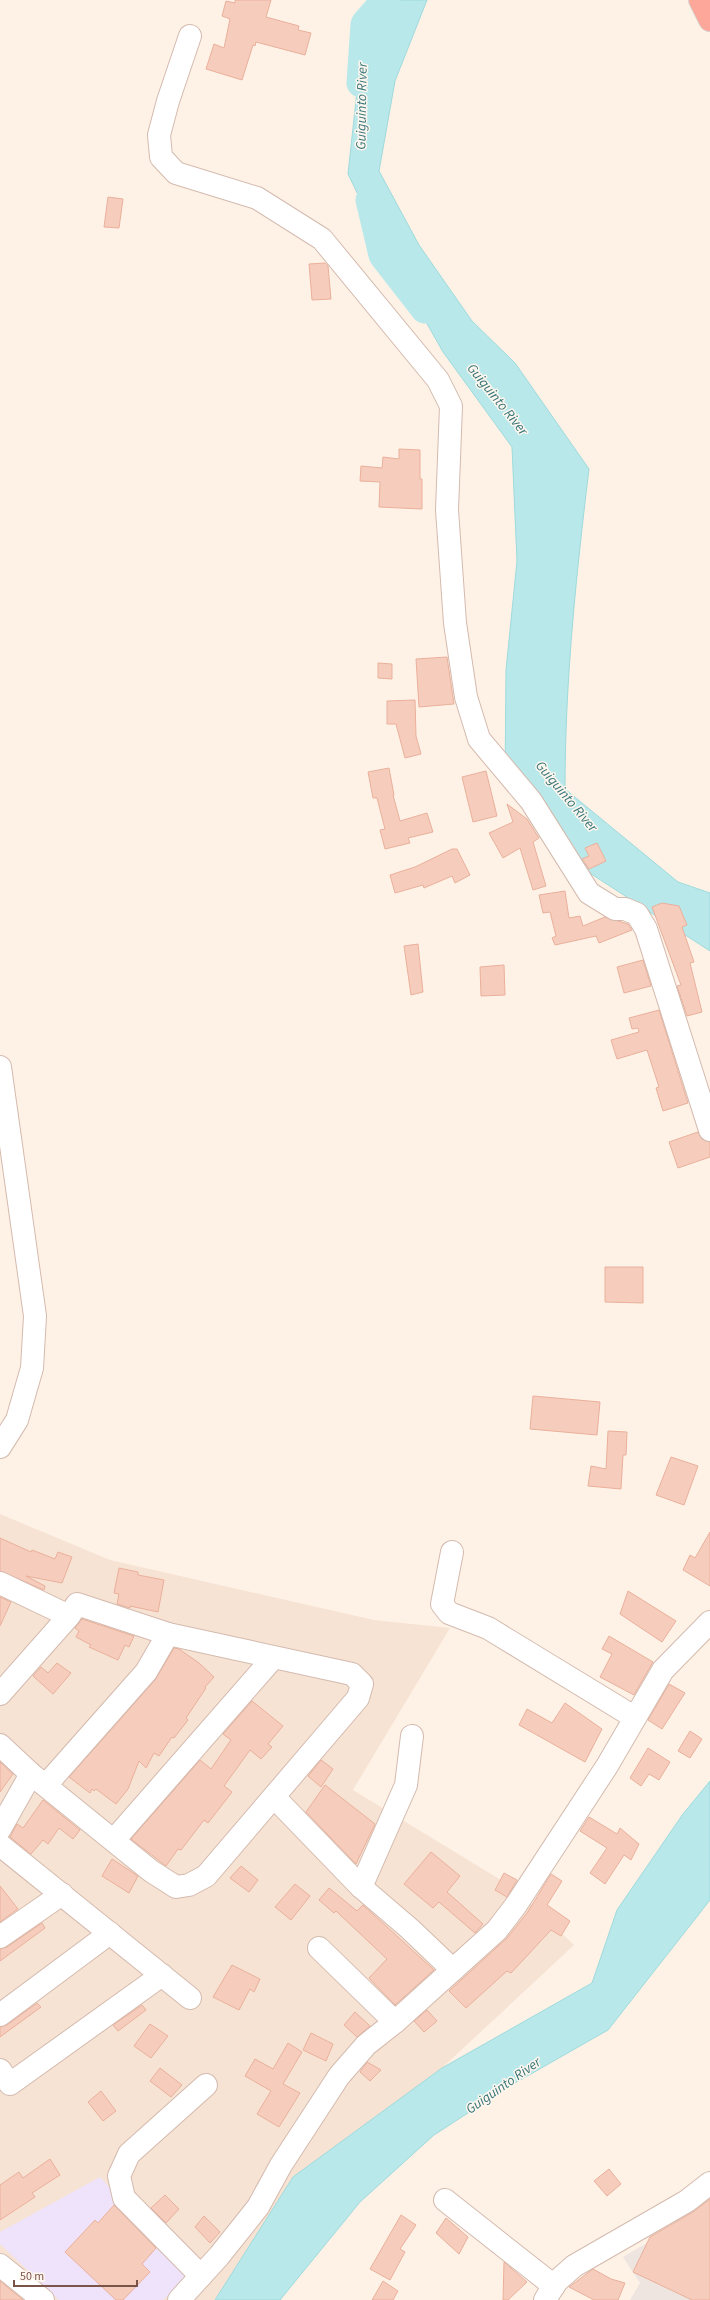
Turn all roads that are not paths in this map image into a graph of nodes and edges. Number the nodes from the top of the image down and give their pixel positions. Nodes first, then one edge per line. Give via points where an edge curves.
1 (700, 0) edge
2 (710, 20) edge
3 (190, 36) dead end
4 (0, 1067) edge
5 (710, 1130) edge
6 (0, 1447) edge
7 (452, 1552) dead end
8 (0, 1583) edge
9 (69, 1616) junction
10 (710, 1622) edge
11 (168, 1634) junction
12 (273, 1658) junction
13 (0, 1694) edge
14 (634, 1717) junction
15 (412, 1736) dead end
16 (0, 1745) edge
17 (39, 1780) junction
18 (275, 1798) junction
19 (0, 1829) edge
20 (114, 1840) junction
21 (0, 1845) edge
22 (361, 1887) junction
23 (62, 1894) junction
24 (110, 1933) junction
25 (0, 1936) edge
26 (319, 1948) dead end
27 (453, 1970) junction
28 (162, 1975) junction
29 (190, 1998) dead end
30 (0, 2015) edge
31 (395, 2022) junction
32 (0, 2070) edge
33 (206, 2085) dead end
34 (710, 2182) edge
35 (445, 2200) dead end
36 (0, 2265) edge
37 (201, 2276) junction
38 (549, 2293) edge
39 (43, 2300) edge
40 (179, 2300) edge

1 - 2 highway
3 - 5 street via 159,135 161,157 176,173 257,198 322,240 438,380 451,406 448,510 455,623 466,697 479,739 531,801 589,893 615,909 625,909 637,914 646,929
4 - 6 street via 35,1316 32,1368 17,1420
7 - 14 street via 442,1604 449,1613 488,1628
8 - 9 street
9 - 11 street via 77,1604
9 - 13 street
10 - 14 street via 663,1670
11 - 12 street
11 - 17 street via 146,1672
12 - 18 street via 352,1674 362,1684 358,1698
12 - 20 street
14 - 27 street via 607,1766 516,1905 497,1930
15 - 22 street via 406,1785
16 - 17 street
17 - 19 street
17 - 20 street
18 - 20 street via 206,1876 189,1886 176,1887 151,1871
18 - 22 street
21 - 23 street
22 - 27 street
23 - 24 street
23 - 25 street
24 - 28 street
24 - 30 street
26 - 31 street
27 - 31 street
28 - 29 street
28 - 32 street via 10,2084
31 - 37 street via 366,2045 339,2076 258,2207
33 - 37 street via 129,2154 119,2176 124,2198
34 - 38 street via 687,2201 574,2266
35 - 38 street
36 - 39 street
37 - 40 street

